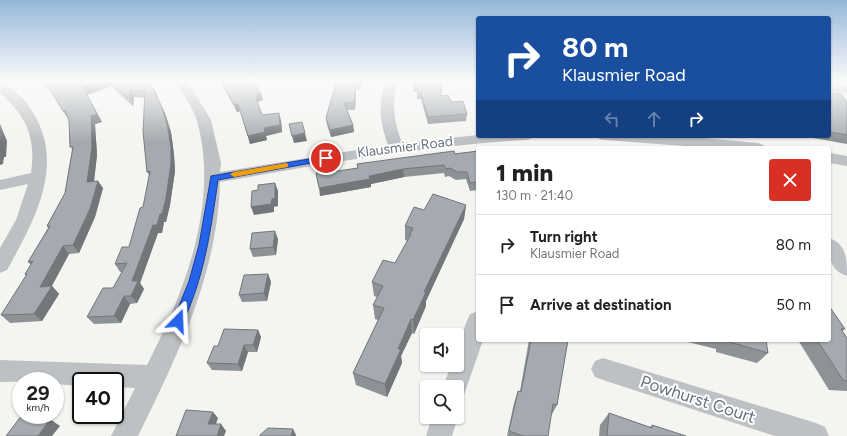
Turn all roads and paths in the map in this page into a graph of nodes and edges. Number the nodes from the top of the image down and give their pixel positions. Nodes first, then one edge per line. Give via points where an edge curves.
1 (19, 101) edge
2 (195, 101) edge
3 (387, 101) edge
4 (488, 138) edge
5 (650, 138) edge
6 (736, 146) edge
7 (396, 147) junction
8 (831, 158) edge
9 (847, 162) edge
10 (38, 177) junction
11 (214, 178) junction
12 (0, 185) edge
13 (831, 248) edge
14 (0, 265) edge
15 (847, 268) edge
16 (476, 327) edge
17 (603, 369) dead end
18 (0, 371) edge
19 (154, 377) junction
20 (457, 380) edge
21 (443, 424) edge
22 (124, 436) edge
23 (439, 436) edge
24 (816, 436) edge

1 - 10 street via 35,126 40,143
2 - 11 street via 208,134
3 - 7 street via 386,112
4 - 7 street, Klausmier Road
5 - 6 street
7 - 11 street, Klausmier Road
8 - 9 street
10 - 12 street
10 - 14 street via 29,211
11 - 19 street via 204,245 194,281
13 - 15 street
16 - 20 street
17 - 24 street, Powhurst Court
18 - 19 street
19 - 22 street
21 - 23 street

